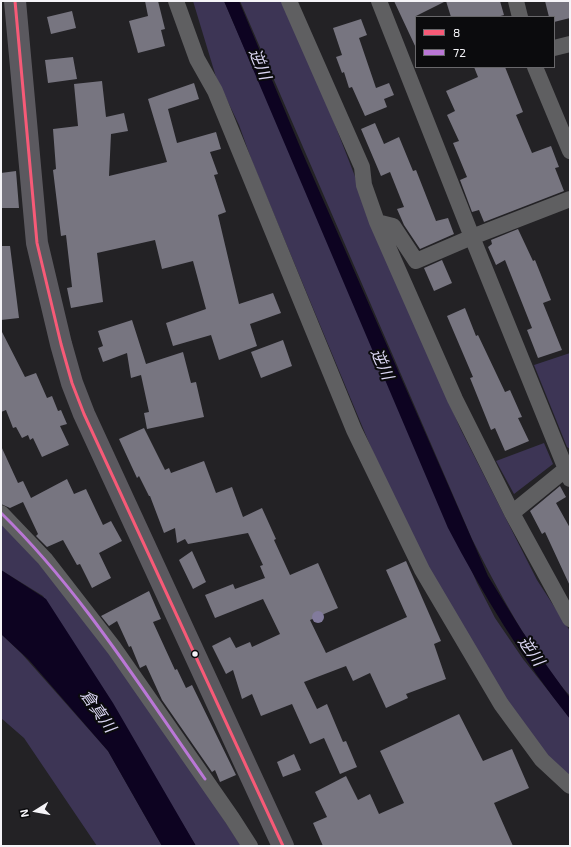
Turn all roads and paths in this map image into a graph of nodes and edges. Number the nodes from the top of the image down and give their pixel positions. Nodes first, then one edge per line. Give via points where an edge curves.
1 (15, 1) edge
2 (176, 1) edge
3 (289, 1) edge
4 (379, 1) edge
5 (516, 1) edge
6 (520, 16) edge
7 (570, 44) edge
8 (555, 48) edge
9 (535, 68) edge
10 (570, 151) edge
11 (570, 199) edge
12 (377, 222) junction
13 (472, 237) junction
14 (569, 472) edge
15 (1, 513) edge
16 (512, 513) junction
17 (570, 620) edge
18 (570, 786) edge
19 (250, 846) edge
20 (283, 846) edge

1 - 20 main road via 38,243 72,383
2 - 18 street via 197,59 214,91 354,430 388,503 422,570 498,700 542,760
3 - 12 street via 362,167 364,185
4 - 13 street
5 - 6 street
7 - 8 street
9 - 10 street
11 - 13 street
12 - 13 street via 393,226 416,261
12 - 16 street via 455,399
13 - 14 street
14 - 16 street
15 - 19 street via 45,559 110,642
16 - 17 street

